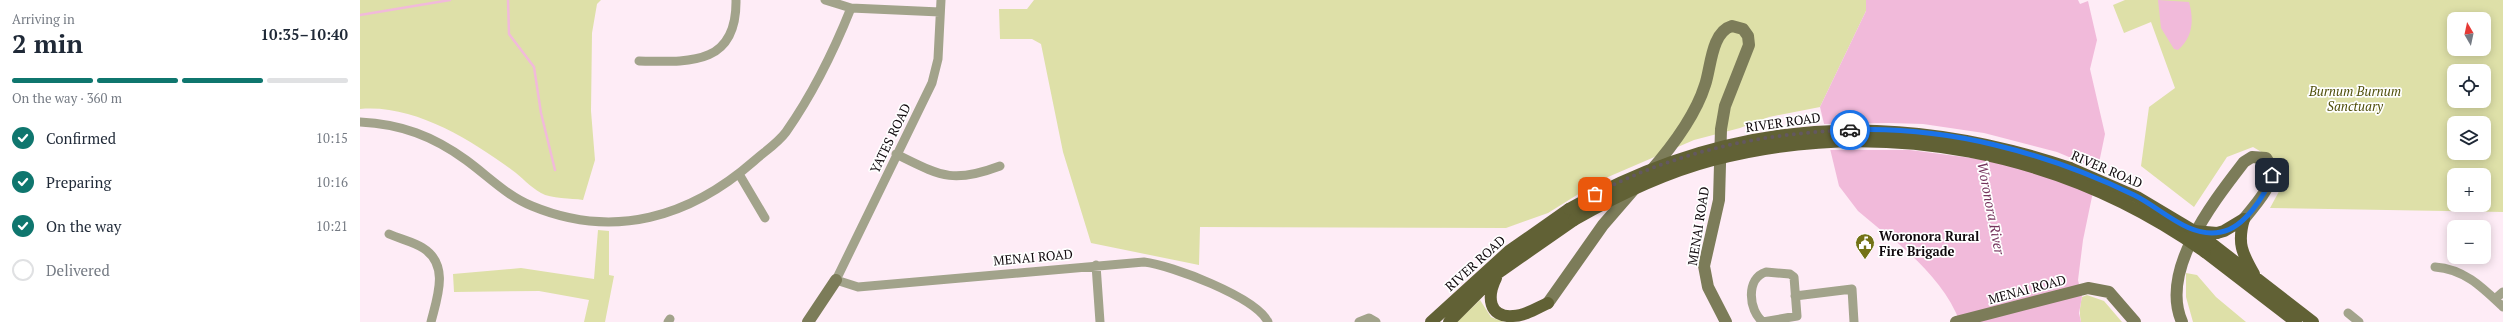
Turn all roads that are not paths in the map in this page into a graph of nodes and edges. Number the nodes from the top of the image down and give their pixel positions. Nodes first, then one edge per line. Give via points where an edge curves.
1 (736, 0) edge
2 (825, 0) edge
3 (941, 0) edge
4 (850, 8) junction
5 (940, 12) junction
6 (639, 61) dead end
7 (360, 122) edge
8 (896, 154) junction
9 (1000, 166) dead end
10 (739, 174) junction
11 (1572, 214) junction
12 (764, 218) dead end
13 (2244, 219) junction
14 (389, 234) dead end
15 (2211, 243) junction
16 (1096, 265) junction
17 (2434, 267) dead end
18 (1498, 273) junction
19 (2255, 277) junction
20 (836, 280) junction
21 (2503, 292) edge
22 (1795, 296) junction
23 (2495, 299) junction
24 (1548, 303) junction
25 (2503, 307) edge
26 (2348, 313) dead end
27 (431, 322) edge
28 (808, 322) edge
29 (1100, 322) edge
30 (1268, 322) edge
31 (1358, 322) edge
32 (1376, 322) edge
33 (1431, 322) edge
34 (1448, 322) edge
35 (1527, 322) edge
36 (1726, 322) edge
37 (1854, 322) edge
38 (1956, 322) edge
39 (2135, 322) edge
40 (2182, 322) edge
41 (2296, 322) edge
42 (2313, 322) edge
43 (2359, 322) edge

1 - 6 street via 736,15 727,43 706,57 681,62
2 - 4 street
3 - 5 street, YATES ROAD
4 - 5 street
4 - 10 street via 828,64 785,133
5 - 8 street, YATES ROAD via 938,59 932,83
7 - 10 street via 382,123 434,138 497,185 532,206 566,216 602,222 665,215 689,205
8 - 9 street via 948,176 982,173
8 - 20 street, YATES ROAD
10 - 12 street
11 - 15 main road, RIVER ROAD, bridge via 1644,184 1712,160 1809,143 1855,140 1902,142 1971,151 2054,174
11 - 15 main road, RIVER ROAD, bridge via 1632,176 1709,150 1778,135 1869,129 1944,136 1989,144 2040,158 2125,191
11 - 18 main road, RIVER ROAD
11 - 33 main road, RIVER ROAD via 1509,251
13 - 15 main road via 2224,231
13 - 19 main road via 2241,245
13 - 40 street via 2272,175 2272,165 2266,158 2252,157 2244,162 2208,211 2180,270 2177,306
14 - 27 street via 424,248 435,260 441,275
15 - 19 main road, RIVER ROAD
15 - 41 main road, RIVER ROAD
16 - 20 street, MENAI ROAD via 858,287
16 - 29 street
16 - 30 street, MENAI ROAD via 1144,262 1180,270 1246,301
17 - 23 street via 2448,268 2463,274 2476,281
18 - 24 main road via 1489,297 1497,314 1514,316
18 - 34 main road, RIVER ROAD
19 - 42 main road, RIVER ROAD
20 - 28 street
21 - 23 street
22 - 22 street via 1798,316 1763,322 1757,318 1751,304 1753,284 1760,274 1766,272 1790,274 1794,277
22 - 37 street via 1852,289
23 - 25 street
24 - 35 main road via 1543,311
24 - 36 street, MENAI ROAD via 1603,225 1663,156 1681,131 1705,87 1719,38 1724,29 1736,26 1746,32 1749,45 1724,112 1718,165 1718,200 1704,266 1708,287
26 - 43 street
31 - 32 street via 1369,318
38 - 39 street, MENAI ROAD via 2093,288 2109,292

